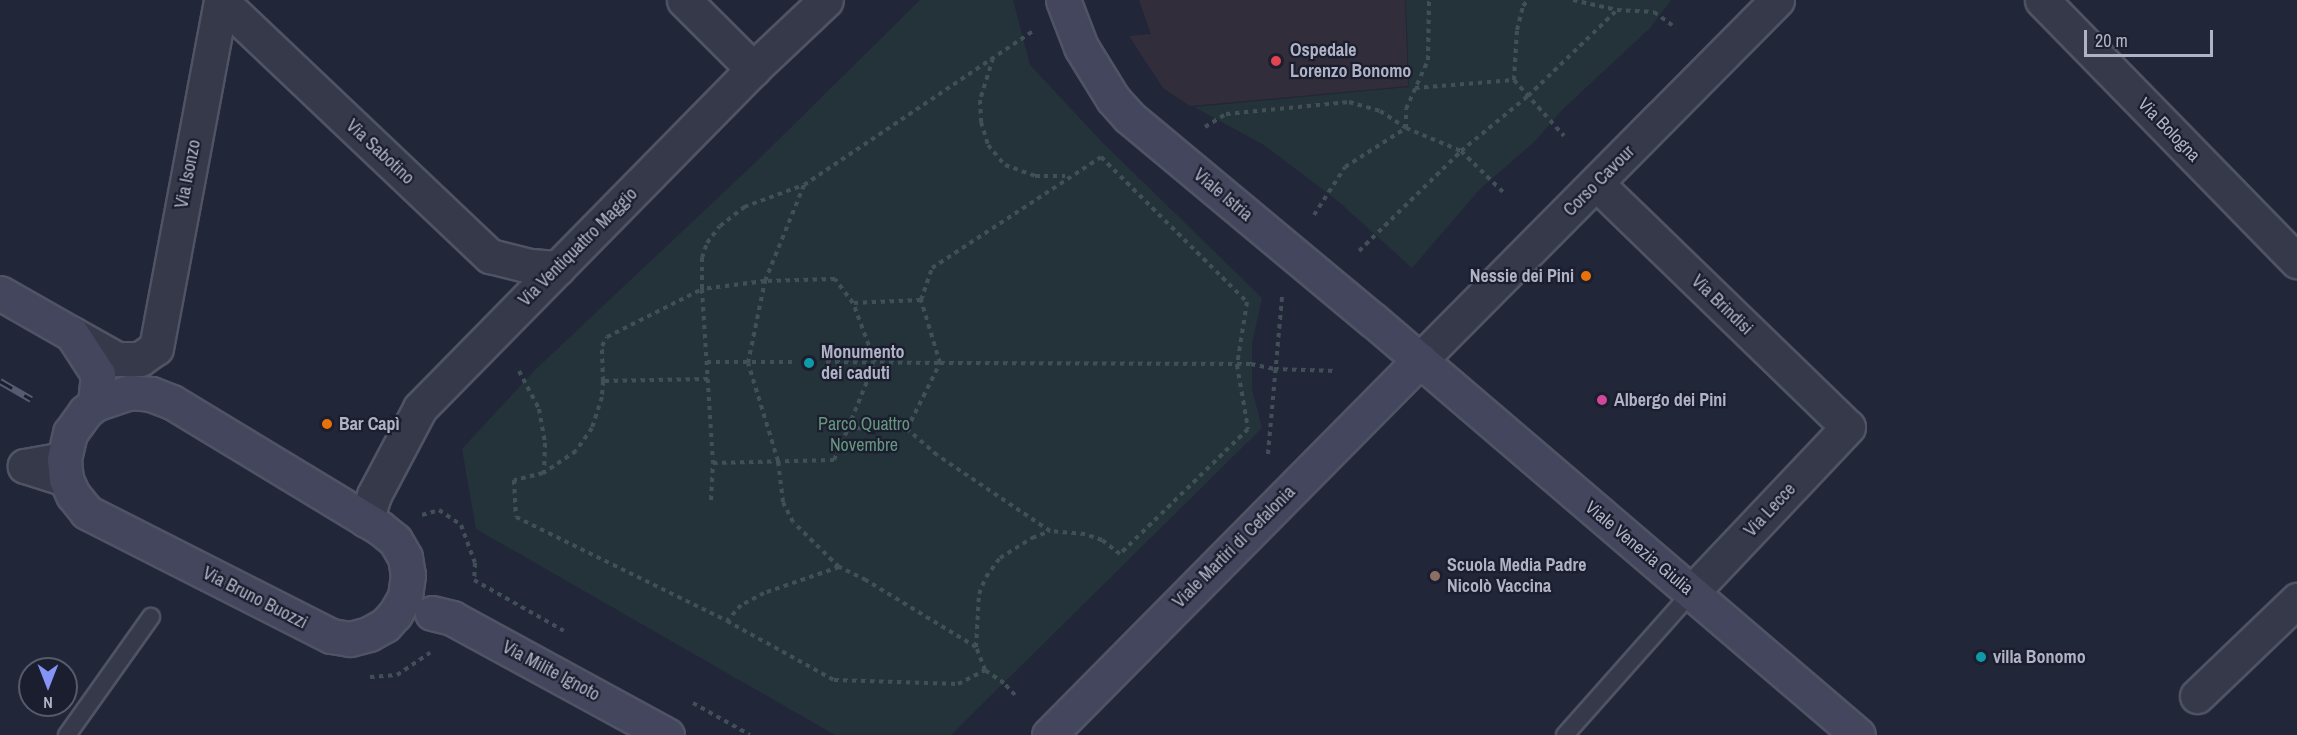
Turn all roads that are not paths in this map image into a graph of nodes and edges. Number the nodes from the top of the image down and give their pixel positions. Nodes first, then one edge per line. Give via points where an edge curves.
1 (684, 0) edge
2 (826, 0) edge
3 (1063, 0) edge
4 (1777, 0) edge
5 (2042, 0) edge
6 (221, 1) edge
7 (753, 69) junction
8 (1597, 184) junction
9 (2297, 261) edge
10 (558, 268) junction
11 (0, 293) edge
12 (72, 334) junction
13 (156, 348) junction
14 (1420, 360) junction
15 (162, 398) junction
16 (95, 404) junction
17 (1848, 427) joint
18 (12, 465) edge
19 (65, 469) junction
20 (366, 520) junction
21 (409, 585) junction
22 (1692, 592) junction
23 (2297, 600) edge
24 (432, 613) junction
25 (395, 614) junction
26 (151, 617) dead end
27 (2197, 696) dead end
28 (68, 735) edge
29 (667, 735) edge
30 (1049, 735) edge
31 (1565, 735) edge
32 (1858, 735) edge

1 - 7 street
2 - 7 street, Via Ventiquattro Maggio
3 - 14 main road, Viale Istria via 1081,47 1113,99 1129,117
4 - 8 street, Corso Cavour
5 - 9 street, Via Bologna
6 - 10 street, Via Sabotino via 490,256
6 - 13 street, Via Isonzo
7 - 10 street, Via Ventiquattro Maggio
8 - 14 street, Corso Cavour
8 - 17 street, Via Brindisi
10 - 20 street, Via Ventiquattro Maggio via 420,408 374,495
11 - 12 main road
12 - 13 street via 117,359 140,359
12 - 16 main road via 98,374
13 - 15 street, Via Isonzo
14 - 22 main road, Viale Venezia Giulia
14 - 30 main road, Viale Martiri di Cefalonia
15 - 16 main road via 129,392
15 - 20 main road
16 - 19 main road via 70,433
17 - 22 street, Via Lecce
18 - 19 street
19 - 25 main road, Via Bruno Buozzi via 73,495 87,512 332,636 350,639 369,634
20 - 21 main road via 394,540 405,557
21 - 24 main road
21 - 25 main road, Via Bruno Buozzi
22 - 31 lane
22 - 32 main road, Viale Venezia Giulia
23 - 27 street
24 - 25 main road, Via Milite Ignoto
24 - 29 main road, Via Milite Ignoto via 452,618
26 - 28 lane

